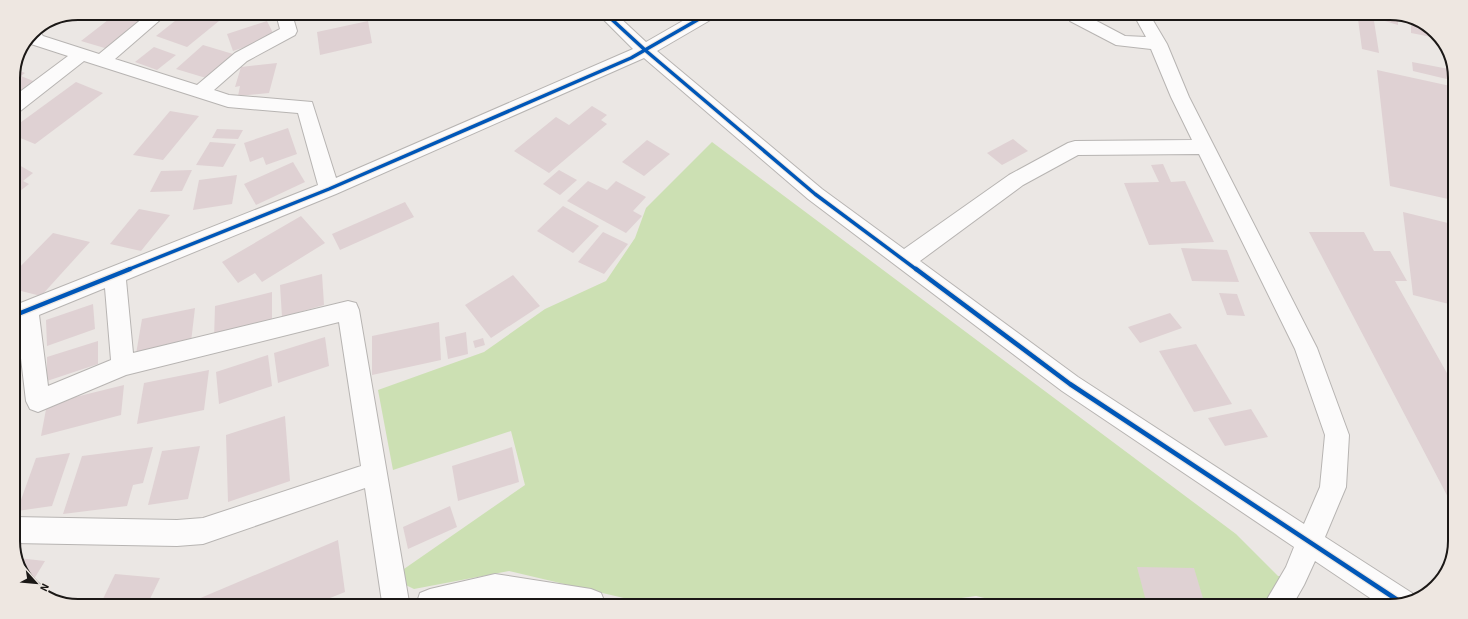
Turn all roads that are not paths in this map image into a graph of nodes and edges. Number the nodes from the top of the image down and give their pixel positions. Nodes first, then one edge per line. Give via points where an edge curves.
1 (151, 20) edge
2 (286, 20) edge
3 (612, 20) edge
4 (697, 20) edge
5 (1082, 20) edge
6 (1145, 20) edge
7 (36, 38) edge
8 (1158, 44) junction
9 (645, 50) junction
10 (81, 55) junction
11 (101, 61) junction
12 (199, 92) junction
13 (20, 102) edge
14 (1205, 147) junction
15 (329, 189) junction
16 (905, 260) junction
17 (115, 275) junction
18 (20, 314) edge
19 (123, 366) junction
20 (375, 473) junction
21 (20, 530) edge
22 (1310, 543) junction
23 (396, 599) edge
24 (444, 599) edge
25 (565, 599) edge
26 (1280, 599) edge
27 (1397, 599) edge

1 - 11 street
2 - 12 street via 289,31 241,57
3 - 9 street
4 - 9 street
5 - 8 street via 1122,41
6 - 8 street
7 - 10 street
8 - 14 street
9 - 15 street
9 - 16 street via 816,194
10 - 11 street
10 - 13 street
11 - 12 street
12 - 15 street via 228,101 306,107
14 - 16 street via 1076,148 1016,180
14 - 22 street via 1306,348 1337,435 1333,487
15 - 17 street
16 - 22 street via 1070,384
17 - 18 street
17 - 19 street
18 - 19 street via 38,401
19 - 20 street via 348,310
20 - 21 street via 202,531 176,533
20 - 23 street
22 - 26 street via 1295,576
22 - 27 street
24 - 25 street via 495,588

